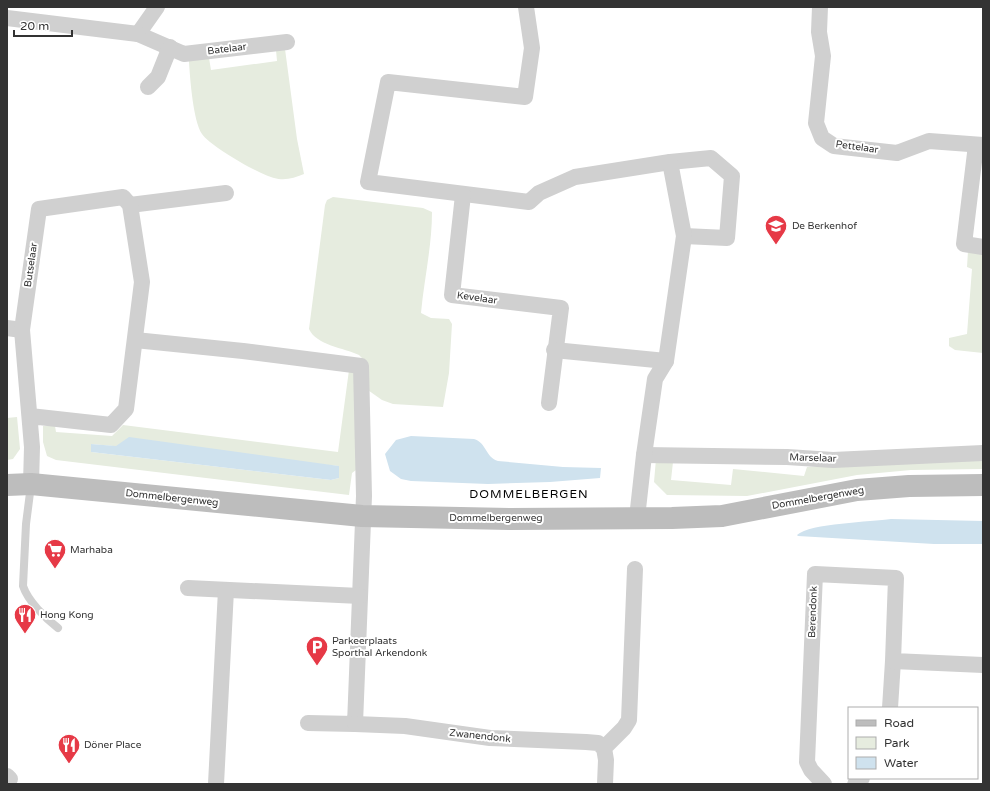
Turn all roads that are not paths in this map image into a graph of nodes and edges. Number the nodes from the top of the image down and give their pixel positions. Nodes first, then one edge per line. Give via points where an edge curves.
1 (157, 7) edge
2 (526, 7) edge
3 (820, 7) edge
4 (7, 18) edge
5 (138, 34) junction
6 (287, 42) dead end
7 (170, 46) junction
8 (148, 86) dead end
9 (979, 145) edge
10 (670, 162) junction
11 (226, 193) dead end
12 (463, 195) junction
13 (130, 205) junction
14 (684, 236) junction
15 (983, 247) edge
16 (15, 329) edge
17 (135, 340) junction
18 (554, 350) junction
19 (666, 361) junction
20 (548, 403) dead end
21 (30, 416) junction
22 (983, 453) edge
23 (644, 454) junction
24 (32, 484) junction
25 (7, 485) edge
26 (983, 485) edge
27 (362, 516) junction
28 (637, 518) junction
29 (635, 569) dead end
30 (188, 588) dead end
31 (226, 590) junction
32 (360, 596) junction
33 (58, 628) dead end
34 (893, 661) junction
35 (983, 666) edge
36 (890, 707) edge
37 (308, 723) dead end
38 (355, 724) junction
39 (604, 748) junction
40 (216, 784) edge
41 (605, 784) edge
42 (824, 784) edge

1 - 5 street
2 - 12 street via 532,48 524,97 388,82 368,182
3 - 9 street, Pettelaar via 819,32 823,56 816,123 822,138 834,146 897,153 929,141
4 - 5 street, Batelaar
5 - 7 street, Batelaar
6 - 7 street, Batelaar via 184,54
7 - 8 street via 158,77
9 - 15 street, Pettelaar via 964,244
10 - 12 street via 575,177 539,193 529,202
10 - 14 street
10 - 14 street via 710,158 732,176 727,238
11 - 13 street, Butselaar
12 - 18 street, Kevelaar via 452,295 561,308
13 - 16 street, Butselaar via 123,197 39,209
13 - 17 street via 142,282
14 - 19 street
16 - 21 street, Butselaar
17 - 21 street via 126,409 111,425
17 - 27 street via 361,366 364,496
18 - 19 street
18 - 20 street, Kevelaar
19 - 23 street via 655,379
21 - 24 street, Butselaar
22 - 23 street, Marselaar via 833,460
23 - 28 street
24 - 25 street, Dommelbergenweg
24 - 27 street, Dommelbergenweg
24 - 33 lane via 26,524 23,586 26,594
26 - 28 street, Dommelbergenweg via 857,490 722,516
27 - 28 street, Dommelbergenweg
27 - 32 street
29 - 39 street via 629,720
30 - 31 street
31 - 32 street
31 - 40 street
32 - 38 street
34 - 35 street
34 - 36 street, Berendonk
34 - 42 street, Berendonk via 896,578 815,574 807,762
37 - 38 street, Zwanendonk
38 - 39 street, Zwanendonk via 405,726 490,738 598,743
39 - 41 street

